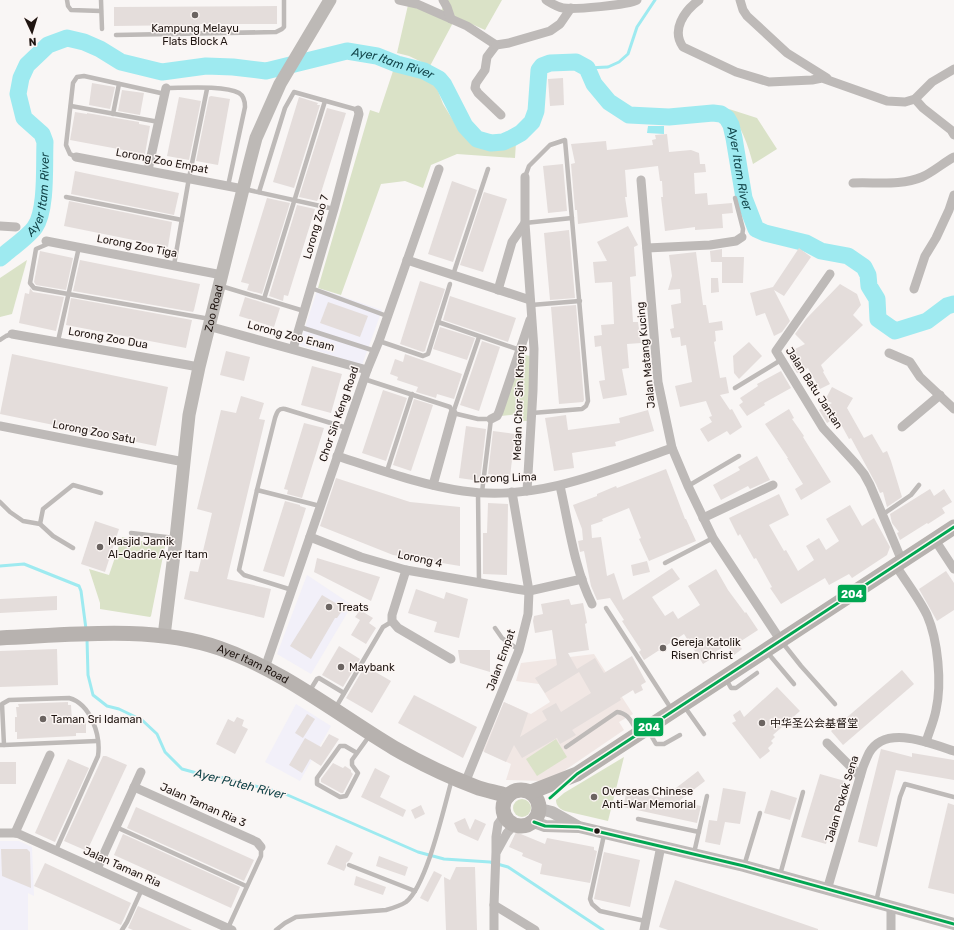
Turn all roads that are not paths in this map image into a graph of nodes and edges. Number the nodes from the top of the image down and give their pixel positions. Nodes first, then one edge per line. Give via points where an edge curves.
1 (67, 0) edge
2 (101, 0) edge
3 (284, 0) edge
4 (330, 0) edge
5 (399, 0) edge
6 (443, 0) edge
7 (546, 0) edge
8 (637, 0) edge
9 (699, 0) edge
10 (740, 0) edge
11 (571, 8) junction
12 (101, 11) junction
13 (452, 19) junction
14 (102, 29) dead end
15 (116, 36) dead end
16 (496, 45) junction
17 (954, 69) edge
18 (832, 81) junction
19 (119, 84) junction
20 (207, 89) junction
21 (165, 91) junction
22 (915, 99) junction
23 (325, 100) junction
24 (71, 106) junction
25 (358, 110) joint
26 (113, 114) junction
27 (501, 115) dead end
28 (159, 122) junction
29 (954, 135) edge
30 (76, 157) joint
31 (954, 157) edge
32 (439, 169) dead end
33 (488, 169) dead end
34 (148, 170) junction
35 (526, 177) joint
36 (189, 178) junction
37 (641, 180) dead end
38 (853, 183) dead end
39 (228, 186) junction
40 (244, 188) junction
41 (259, 192) junction
42 (954, 195) edge
43 (66, 197) dead end
44 (735, 198) dead end
45 (294, 200) junction
46 (334, 209) junction
47 (572, 218) junction
48 (182, 220) junction
49 (525, 223) junction
50 (0, 226) edge
51 (16, 227) dead end
52 (742, 237) joint
53 (49, 241) joint
54 (79, 247) junction
55 (647, 248) junction
56 (407, 260) junction
57 (174, 265) junction
58 (830, 274) dead end
59 (453, 275) junction
60 (221, 280) junction
61 (450, 284) dead end
62 (311, 288) junction
63 (914, 289) dead end
64 (498, 290) junction
65 (68, 294) junction
66 (264, 299) junction
67 (580, 301) junction
68 (530, 302) junction
69 (305, 311) junction
70 (531, 315) junction
71 (387, 316) junction
72 (438, 322) junction
73 (209, 323) junction
74 (300, 328) junction
75 (12, 334) joint
76 (479, 337) junction
77 (0, 340) edge
78 (379, 341) junction
79 (58, 342) junction
80 (293, 349) junction
81 (520, 350) junction
82 (375, 351) junction
83 (889, 353) dead end
84 (781, 360) junction
85 (199, 367) junction
86 (366, 374) junction
87 (735, 388) dead end
88 (412, 394) junction
89 (940, 395) junction
90 (954, 409) edge
91 (453, 413) junction
92 (532, 413) junction
93 (491, 419) junction
94 (0, 426) edge
95 (902, 427) dead end
96 (348, 428) junction
97 (672, 448) junction
98 (337, 456) junction
99 (739, 456) dead end
100 (184, 462) junction
101 (387, 471) junction
102 (433, 485) junction
103 (773, 485) dead end
104 (919, 485) dead end
105 (560, 486) junction
106 (688, 486) junction
107 (256, 490) junction
108 (527, 491) junction
109 (480, 492) junction
110 (512, 492) junction
111 (101, 493) dead end
112 (0, 502) edge
113 (320, 506) junction
114 (882, 515) junction
115 (703, 518) junction
116 (40, 524) junction
117 (954, 528) edge
118 (131, 533) dead end
119 (310, 537) junction
120 (176, 538) junction
121 (712, 538) junction
122 (935, 540) junction
123 (73, 548) dead end
124 (665, 563) dead end
125 (899, 563) junction
126 (954, 569) edge
127 (406, 570) junction
128 (582, 579) junction
129 (478, 583) junction
130 (292, 590) junction
131 (529, 591) junction
132 (592, 604) dead end
133 (606, 608) dead end
134 (392, 621) junction
135 (495, 628) dead end
136 (164, 636) junction
137 (0, 638) edge
138 (781, 641) junction
139 (519, 650) junction
140 (765, 651) junction
141 (451, 659) dead end
142 (265, 668) junction
143 (757, 673) dead end
144 (725, 678) junction
145 (794, 684) dead end
146 (344, 693) junction
147 (308, 694) junction
148 (835, 704) dead end
149 (678, 708) junction
150 (334, 710) junction
151 (643, 731) junction
152 (371, 734) junction
153 (704, 734) dead end
154 (680, 735) dead end
155 (97, 741) junction
156 (926, 742) junction
157 (827, 743) dead end
158 (2, 745) edge
159 (566, 747) dead end
160 (50, 749) junction
161 (954, 751) edge
162 (357, 753) junction
163 (141, 772) dead end
164 (577, 774) junction
165 (860, 776) junction
166 (465, 783) junction
167 (134, 787) junction
168 (531, 792) junction
169 (803, 792) dead end
170 (707, 796) dead end
171 (954, 797) edge
172 (507, 811) junction
173 (538, 812) junction
174 (760, 813) dead end
175 (638, 819) dead end
176 (116, 827) junction
177 (699, 832) junction
178 (0, 833) edge
179 (15, 833) junction
180 (604, 833) junction
181 (661, 846) junction
182 (261, 847) joint
183 (56, 850) junction
184 (693, 854) junction
185 (349, 865) dead end
186 (744, 866) junction
187 (97, 869) junction
188 (780, 876) junction
189 (246, 886) junction
190 (142, 888) junction
191 (827, 890) junction
192 (415, 891) junction
193 (876, 903) junction
194 (494, 904) junction
195 (891, 908) junction
196 (954, 924) edge
197 (940, 925) edge
198 (644, 926) edge
199 (230, 929) edge
200 (122, 930) edge
201 (276, 930) edge
202 (494, 930) edge
203 (535, 930) edge
204 (891, 930) edge

1 - 12 lane via 71,10
2 - 12 lane
3 - 15 lane via 284,26 276,32
4 - 40 main road, Zoo Road via 280,84 256,138
5 - 13 street via 417,4
6 - 13 street
7 - 11 street via 562,8
8 - 11 street via 621,4
9 - 18 street via 687,11 680,24 678,34 688,50 736,72 769,82 822,78
10 - 18 street via 748,16 787,53
11 - 16 street via 560,24 550,31
12 - 14 lane
13 - 16 street
16 - 27 street via 487,57 485,70 475,88
17 - 22 street via 932,82
18 - 22 street via 887,101 905,102
19 - 21 lane
19 - 24 lane via 84,76 77,77 73,83
19 - 26 lane
20 - 21 lane
20 - 36 lane
20 - 39 lane via 235,92 242,96 245,103
21 - 28 street
22 - 29 street via 922,108 952,130
23 - 25 lane
23 - 41 lane via 294,92 285,108
23 - 45 lane
24 - 26 lane
24 - 30 lane via 66,146 70,154
25 - 46 street, Lorong Zoo 7
26 - 28 lane
28 - 34 street
30 - 34 street, Lorong Zoo Empat
31 - 38 street via 916,179 900,183
32 - 56 street, Chor Sin Keng Road
33 - 59 lane
34 - 36 street, Lorong Zoo Empat
35 - 47 lane via 529,166 550,145 565,140
35 - 49 street, Medan Chor Sin Kheng
36 - 39 street, Lorong Zoo Empat
36 - 48 lane
37 - 55 street, Jalan Matang Kucing
39 - 40 street, Lorong Zoo Empat
40 - 41 lane
40 - 60 main road, Zoo Road
41 - 45 lane
42 - 63 street via 936,238 925,256
43 - 48 lane
44 - 52 lane via 743,229
45 - 46 lane
45 - 66 lane
46 - 62 street, Lorong Zoo 7
47 - 49 lane
47 - 67 lane
48 - 57 lane
49 - 64 street via 512,242
49 - 68 street, Medan Chor Sin Kheng
50 - 51 street
52 - 55 street via 736,241 710,245
53 - 54 street, Lorong Zoo Tiga
53 - 65 lane via 36,249 30,283 34,288
54 - 57 street, Lorong Zoo Tiga
54 - 65 lane
55 - 97 street, Jalan Matang Kucing via 658,382
56 - 59 street
56 - 71 street, Chor Sin Keng Road
57 - 60 street, Lorong Zoo Tiga
58 - 84 street, Jalan Batu Jantan via 776,351
59 - 64 street
60 - 66 lane
60 - 73 main road, Zoo Road
61 - 72 lane
62 - 69 street, Lorong Zoo 7
62 - 71 lane
64 - 68 street
65 - 73 lane
65 - 79 lane
66 - 69 lane
67 - 68 lane
67 - 92 lane via 588,401 586,406 582,409
68 - 70 street, Medan Chor Sin Kheng
69 - 74 street, Lorong Zoo 7
70 - 81 street, Medan Chor Sin Kheng
70 - 92 street, Medan Chor Sin Kheng via 534,349
71 - 78 street, Chor Sin Keng Road
72 - 76 lane
72 - 78 lane via 426,356
73 - 80 street, Lorong Zoo Enam
73 - 85 main road, Zoo Road
74 - 80 street, Lorong Zoo 7
74 - 82 lane
75 - 77 lane
75 - 79 street, Lorong Zoo Dua
76 - 81 lane
76 - 91 lane
78 - 82 street, Chor Sin Keng Road
79 - 85 street, Lorong Zoo Dua
80 - 86 street, Lorong Zoo Enam
81 - 93 street, Medan Chor Sin Kheng via 500,412
82 - 86 street, Chor Sin Keng Road
83 - 89 street via 910,362 920,377
84 - 87 lane
84 - 114 street, Jalan Batu Jantan via 823,428 864,474
85 - 100 main road, Zoo Road via 189,415
86 - 88 lane
86 - 96 street, Chor Sin Keng Road
88 - 91 lane via 450,407
88 - 101 lane
89 - 90 street
89 - 95 street
91 - 93 lane via 478,419
91 - 102 street
92 - 108 street, Medan Chor Sin Kheng
93 - 109 lane
94 - 100 street, Lorong Zoo Satu
96 - 98 street, Chor Sin Keng Road
96 - 107 lane via 280,409 275,418
97 - 105 street, Lorong Lima
97 - 106 street, Jalan Matang Kucing
98 - 101 street, Lorong Lima
98 - 113 street, Chor Sin Keng Road
99 - 106 lane
100 - 120 main road, Zoo Road
101 - 102 street, Lorong Lima
102 - 109 street, Lorong Lima
103 - 115 street
104 - 114 lane via 911,495
105 - 108 street, Lorong Lima
105 - 128 street
106 - 115 street, Jalan Matang Kucing
107 - 113 lane
107 - 130 lane via 239,570 244,576
108 - 110 street, Lorong Lima
109 - 110 street, Lorong Lima
109 - 129 lane
110 - 131 street, Jalan Empat
111 - 116 lane via 73,485 43,509
112 - 116 lane via 23,521
113 - 119 street, Chor Sin Keng Road
114 - 125 street, Jalan Batu Jantan
115 - 121 street, Jalan Matang Kucing
116 - 123 lane via 53,536
117 - 122 main road
118 - 120 lane
119 - 127 street, Lorong 4 via 361,557
119 - 130 street, Chor Sin Keng Road
120 - 136 main road, Zoo Road
121 - 124 lane
121 - 138 street, Jalan Matang Kucing
122 - 125 main road
122 - 126 street
125 - 138 main road
125 - 156 street, Jalan Batu Jantan via 927,615 937,659 938,697
127 - 129 street, Lorong 4
127 - 134 street
128 - 131 street
128 - 132 street
129 - 131 street, Lorong 4
130 - 142 street, Chor Sin Keng Road
131 - 139 street, Jalan Empat via 528,614
133 - 149 lane
134 - 141 street via 398,628
134 - 146 lane via 383,627
135 - 139 lane via 502,638
136 - 137 main road, Ayer Itam Road via 98,634
136 - 142 main road, Ayer Itam Road via 217,648
138 - 140 main road
138 - 148 lane
139 - 166 street, Jalan Empat
140 - 144 main road
140 - 145 lane
142 - 147 main road, Ayer Itam Road
143 - 144 lane via 736,688 731,688
144 - 149 main road
146 - 147 lane via 319,678
146 - 150 lane
147 - 150 main road, Ayer Itam Road
149 - 151 main road
149 - 153 lane
150 - 152 main road, Ayer Itam Road
151 - 154 lane via 656,744 664,744
151 - 159 lane via 627,715 617,712
151 - 164 main road
152 - 162 lane
152 - 166 main road, Ayer Itam Road via 421,763
155 - 158 lane via 92,718 73,699 9,700 2,704 1,708
155 - 160 lane
155 - 183 lane via 98,756
156 - 161 street, Jalan Pokok Sena
156 - 165 street, Jalan Pokok Sena via 906,737 891,737 879,742 870,752
157 - 165 street
158 - 160 lane
160 - 179 street
162 - 162 lane via 352,763 357,775 346,796 340,797 317,784 317,778 340,746
163 - 167 street
164 - 168 main road
164 - 173 main road
165 - 191 street, Jalan Pokok Sena
166 - 172 main road, Ayer Itam Road
166 - 192 lane via 435,838
167 - 176 street
167 - 182 street, Jalan Taman Ria 3 via 257,842
168 - 172 main road via 516,790
168 - 173 main road via 538,800
169 - 188 lane
170 - 177 lane
171 - 193 lane via 905,784
172 - 173 main road via 524,827
172 - 194 street via 507,833 496,852
173 - 180 street via 552,812 579,827
174 - 186 lane
175 - 177 lane
176 - 187 street
176 - 189 lane
177 - 184 lane
178 - 179 street, Jalan Taman Ria
179 - 183 street, Jalan Taman Ria
180 - 181 street
180 - 198 lane via 591,892 592,904 600,911
181 - 184 street
181 - 198 street
182 - 189 lane via 261,856
183 - 187 street, Jalan Taman Ria
184 - 186 street
185 - 192 lane
186 - 188 street
187 - 190 street, Jalan Taman Ria
188 - 191 street
189 - 199 lane
190 - 199 street, Jalan Taman Ria
190 - 200 lane
191 - 193 street
192 - 201 lane via 406,901 394,908 296,917
193 - 195 street
194 - 202 street
194 - 203 street
195 - 197 street
195 - 204 street
196 - 197 street

